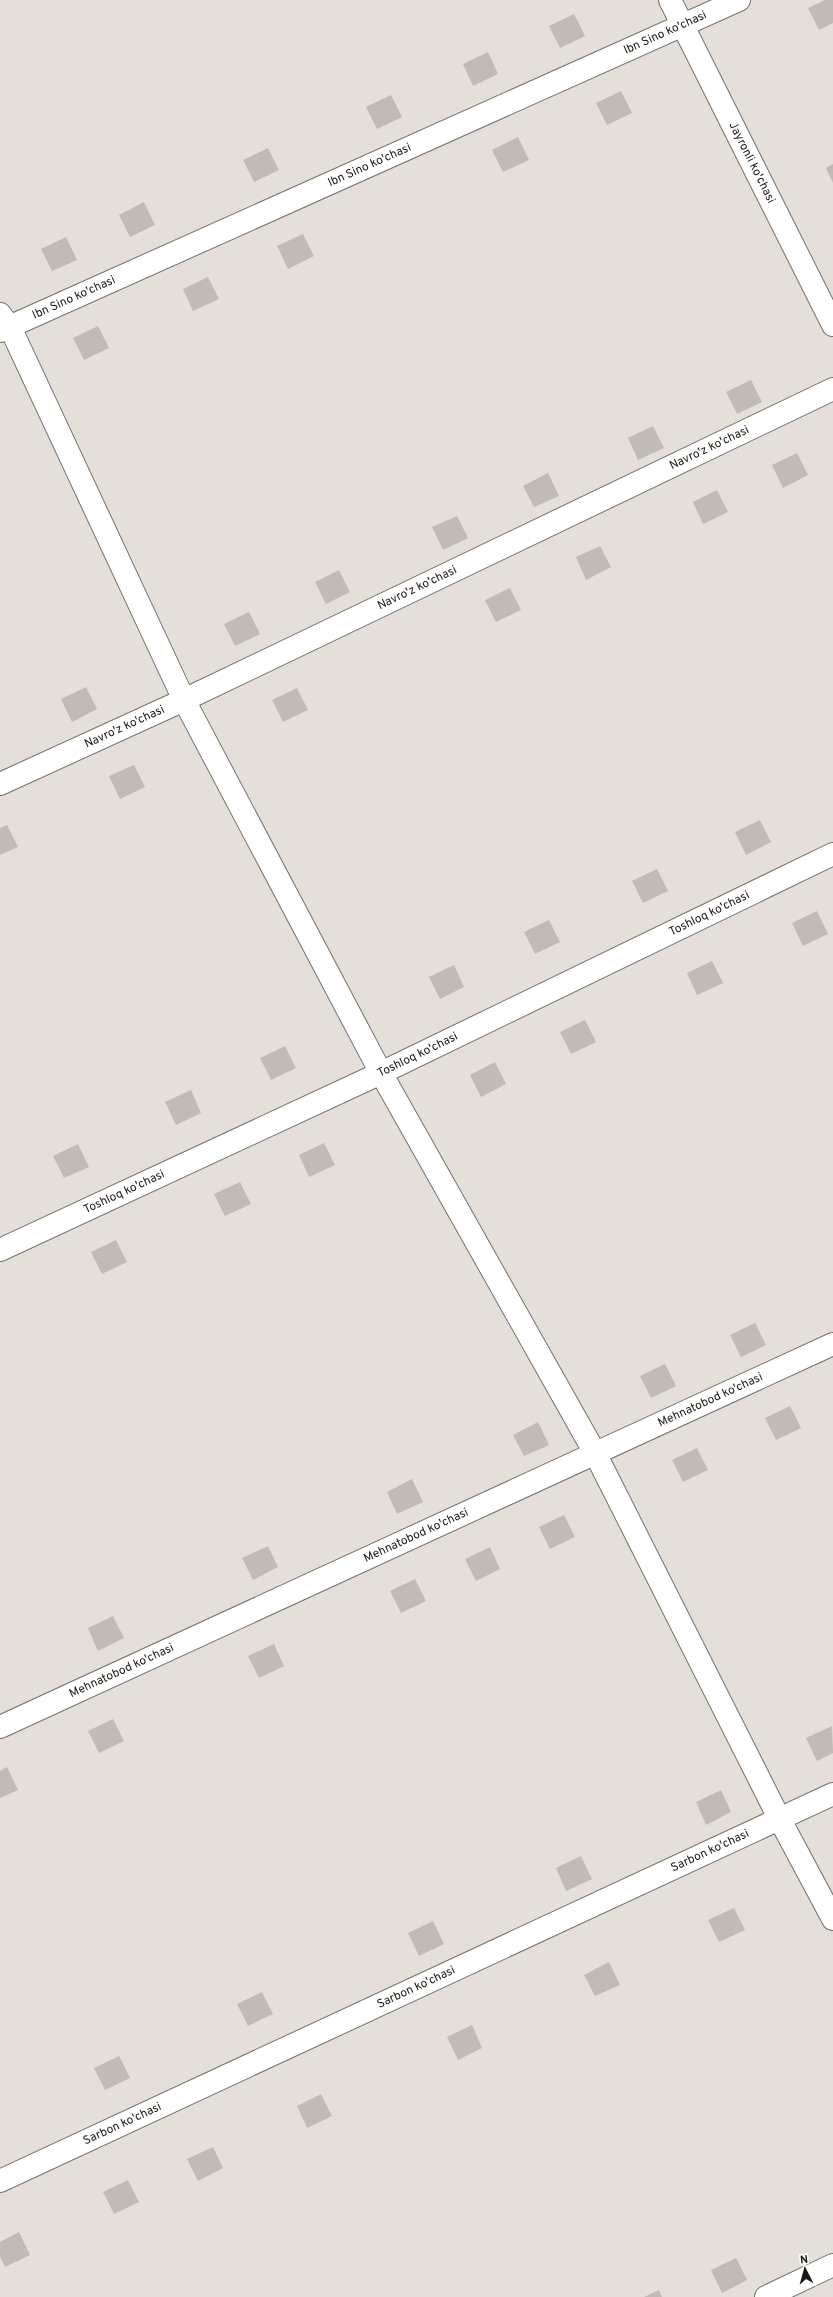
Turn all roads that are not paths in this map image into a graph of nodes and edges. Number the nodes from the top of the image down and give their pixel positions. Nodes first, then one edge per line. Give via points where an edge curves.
1 (670, 0) edge
2 (739, 0) edge
3 (681, 26) junction
4 (3, 324) edge
5 (833, 325) edge
6 (833, 389) edge
7 (184, 700) junction
8 (0, 784) edge
9 (833, 854) edge
10 (381, 1073) junction
11 (0, 1250) edge
12 (833, 1344) edge
13 (595, 1453) junction
14 (0, 1727) edge
15 (833, 1794) edge
16 (779, 1818) junction
17 (833, 1919) edge
18 (0, 2181) edge
19 (833, 2265) edge
20 (766, 2297) edge

1 - 3 street, Jayronli ko'chasi
2 - 3 street, Ibn Sino ko'chasi
3 - 4 street, Ibn Sino ko'chasi
3 - 5 street, Jayronli ko'chasi
4 - 7 street
6 - 7 street, Navro'z ko'chasi
7 - 8 street, Navro'z ko'chasi
7 - 10 street
9 - 10 street, Toshloq ko'chasi
10 - 11 street, Toshloq ko'chasi
10 - 13 street
12 - 13 street, Mehnatobod ko'chasi
13 - 14 street, Mehnatobod ko'chasi
13 - 16 street
15 - 16 street, Sarbon ko'chasi
16 - 17 street
16 - 18 street, Sarbon ko'chasi
19 - 20 street

